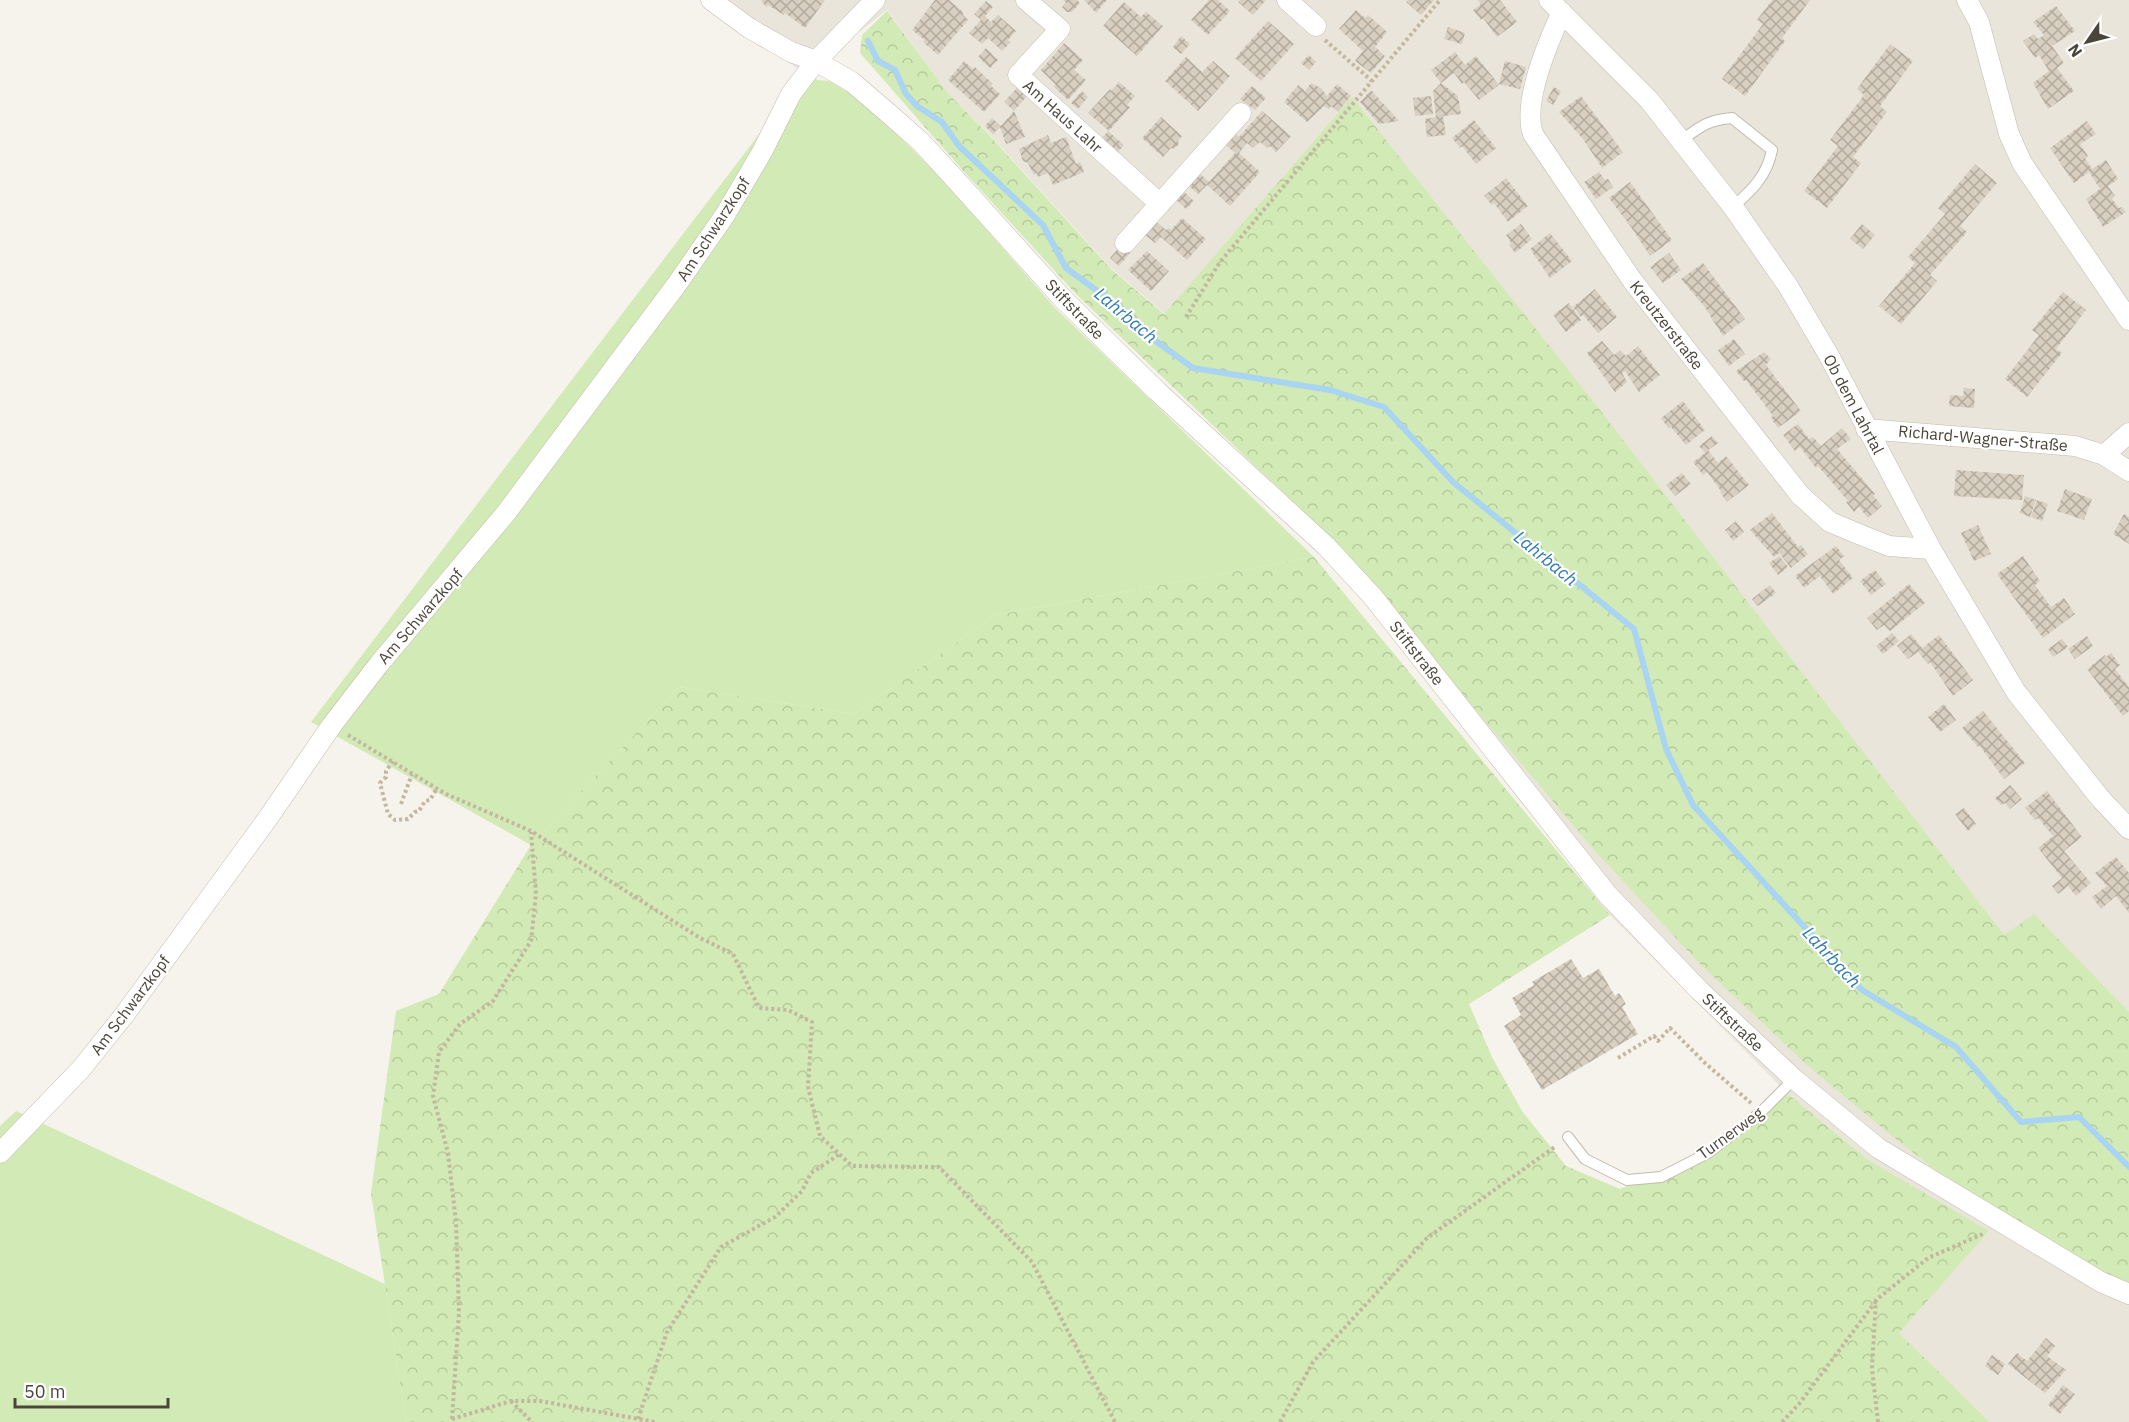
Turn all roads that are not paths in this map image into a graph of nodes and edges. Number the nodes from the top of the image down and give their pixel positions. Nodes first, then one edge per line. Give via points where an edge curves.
1 (711, 0) edge
2 (875, 0) edge
3 (1026, 0) edge
4 (1287, 0) edge
5 (1967, 0) edge
6 (1555, 6) edge
7 (1316, 26) road end
8 (816, 61) junction
9 (1241, 113) dead end
10 (1682, 140) junction
11 (1160, 204) junction
12 (1733, 207) junction
13 (1125, 243) dead end
14 (2129, 320) edge
15 (1866, 429) junction
16 (2129, 433) edge
17 (2104, 455) junction
18 (2129, 471) edge
19 (1931, 549) junction
20 (2129, 830) edge
21 (1794, 1079) junction
22 (1568, 1137) road end
23 (0, 1153) edge
24 (2129, 1294) edge

1 - 8 street, Stiftstraße via 749,28
2 - 8 street, Am Schwarzkopf
3 - 11 street, Am Haus Lahr via 1060,29 1018,75
4 - 7 street
5 - 14 street via 1979,21 2009,134 2022,164
6 - 10 street, Ob dem Lahrtal via 1650,99
6 - 19 street, Kreutzerstraße via 1529,112 1533,134 1632,280 1818,513 1830,522 1889,546
8 - 21 street, Stiftstraße via 852,82 921,142 1064,300 1326,546 1374,597 1607,894 1699,990
8 - 23 street, Am Schwarzkopf via 790,94 726,215 506,513 332,725 125,1014 81,1069
9 - 11 street
10 - 12 street, Ob dem Lahrtal
10 - 12 lane via 1704,124 1732,118 1772,150 1763,176
11 - 13 street
12 - 15 street, Ob dem Lahrtal via 1788,286
15 - 17 street, Richard-Wagner-Straße via 2075,446
15 - 19 street, Ob dem Lahrtal
16 - 17 street
17 - 18 street, Richard-Wagner-Straße
19 - 20 street, Ob dem Lahrtal via 2016,692
21 - 22 lane, Turnerweg via 1760,1113 1708,1153 1661,1177 1627,1180 1585,1159
21 - 24 street, Stiftstraße via 1878,1148 2102,1282

